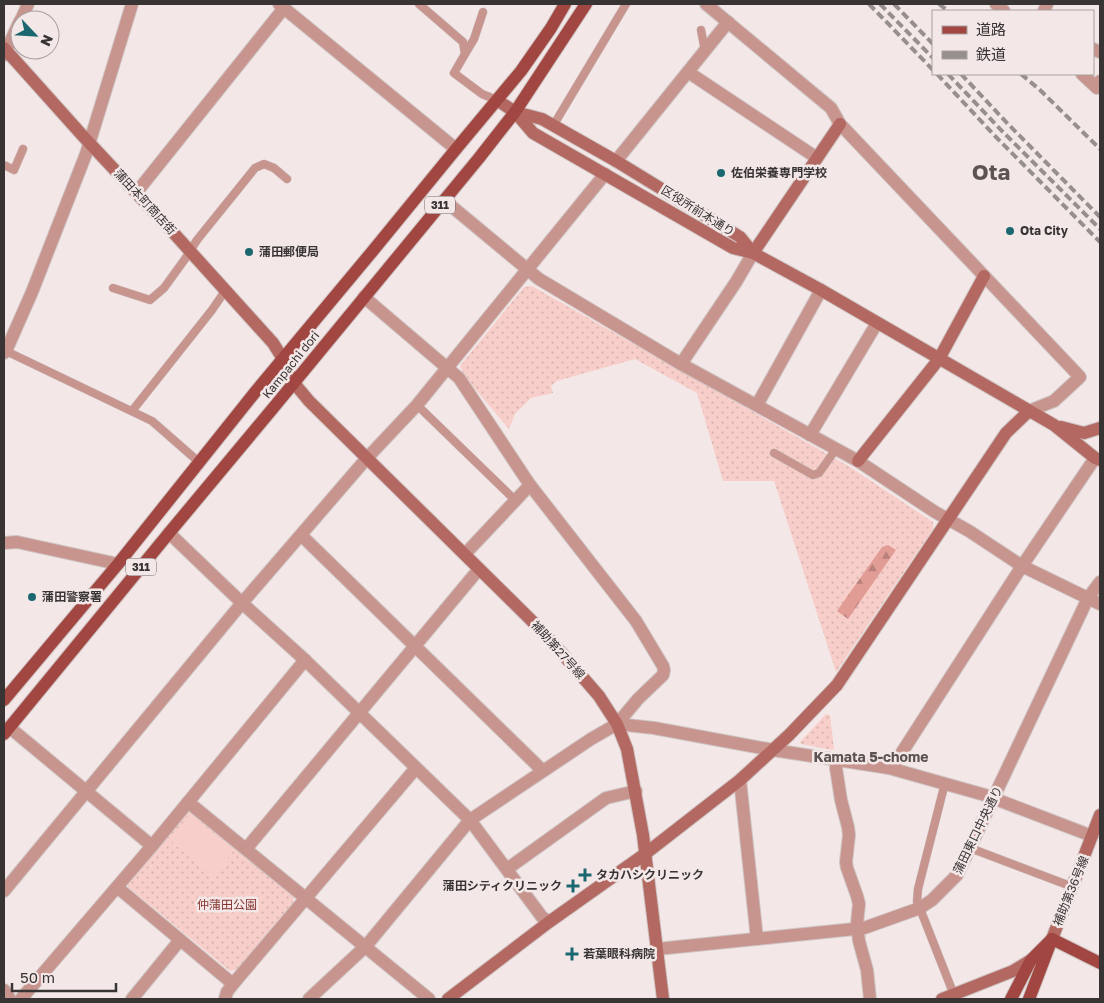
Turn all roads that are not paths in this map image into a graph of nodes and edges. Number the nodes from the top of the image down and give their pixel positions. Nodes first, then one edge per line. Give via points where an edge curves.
1 (132, 4) edge
2 (419, 4) edge
3 (565, 4) edge
4 (586, 4) edge
5 (626, 4) edge
6 (706, 4) edge
7 (281, 6) edge
8 (484, 12) dead end
9 (728, 22) junction
10 (701, 30) dead end
11 (10, 40) edge
12 (4, 51) edge
13 (705, 51) junction
14 (465, 54) junction
15 (688, 72) junction
16 (1083, 75) edge
17 (1100, 81) edge
18 (497, 100) junction
19 (515, 112) junction
20 (840, 124) junction
21 (553, 126) junction
22 (89, 142) junction
23 (456, 148) junction
24 (23, 149) dead end
25 (817, 158) junction
26 (616, 161) junction
27 (4, 165) edge
28 (605, 174) junction
29 (287, 179) dead end
30 (136, 193) junction
31 (444, 200) junction
32 (190, 252) junction
33 (753, 253) junction
34 (528, 270) junction
35 (984, 276) junction
36 (113, 288) dead end
37 (821, 290) junction
38 (225, 291) junction
39 (364, 296) junction
40 (877, 323) junction
41 (4, 351) edge
42 (283, 359) junction
43 (939, 359) junction
44 (681, 364) junction
45 (448, 368) junction
46 (294, 383) junction
47 (417, 405) junction
48 (757, 405) junction
49 (132, 411) junction
50 (1029, 411) junction
51 (1054, 425) junction
52 (1100, 428) edge
53 (810, 435) junction
54 (836, 449) junction
55 (774, 453) dead end
56 (367, 458) junction
57 (1098, 459) edge
58 (858, 461) junction
59 (200, 463) junction
60 (530, 485) junction
61 (516, 500) junction
62 (948, 519) junction
63 (169, 533) junction
64 (301, 535) junction
65 (4, 543) edge
66 (465, 554) junction
67 (118, 564) junction
68 (1022, 566) junction
69 (479, 568) junction
70 (1100, 582) edge
71 (1088, 598) junction
72 (242, 604) junction
73 (1100, 604) edge
74 (415, 646) junction
75 (305, 660) junction
76 (4, 700) edge
77 (359, 713) junction
78 (617, 724) junction
79 (6, 731) edge
80 (773, 750) junction
81 (837, 760) junction
82 (416, 768) junction
83 (889, 768) junction
84 (543, 771) junction
85 (740, 780) junction
86 (945, 784) junction
87 (87, 791) junction
88 (636, 791) junction
89 (994, 798) junction
90 (188, 802) junction
91 (1100, 815) edge
92 (470, 820) junction
93 (1092, 836) junction
94 (152, 846) junction
95 (970, 848) junction
96 (246, 849) junction
97 (645, 854) junction
98 (507, 869) junction
99 (117, 887) junction
100 (1073, 887) junction
101 (4, 891) edge
102 (306, 898) junction
103 (920, 908) junction
104 (549, 922) junction
105 (858, 929) junction
106 (757, 939) junction
107 (1052, 939) junction
108 (180, 940) junction
109 (366, 946) junction
110 (657, 949) junction
111 (1031, 960) junction
112 (1100, 963) edge
113 (233, 984) junction
114 (4, 990) edge
115 (948, 997) edge
116 (10, 999) edge
117 (22, 999) edge
118 (132, 999) edge
119 (226, 999) edge
120 (309, 999) edge
121 (429, 999) edge
122 (448, 999) edge
123 (663, 999) edge
124 (870, 999) edge
125 (1011, 999) edge
126 (1029, 999) edge

1 - 22 street
2 - 14 lane via 463,42
3 - 18 main road, Kampachi dori / 311 via 521,71
4 - 19 main road, Kampachi dori / 311
5 - 21 lane
6 - 9 street
7 - 23 street
7 - 30 street
8 - 14 lane
9 - 13 street
9 - 20 street via 831,108
10 - 13 lane
11 - 12 street
12 - 22 street, 蒲田本町商店街
13 - 15 street
14 - 18 lane via 454,73 482,94
15 - 25 street
15 - 26 street
16 - 17 street via 1097,88
18 - 19 street
18 - 23 main road, Kampachi dori / 311
19 - 21 street, 区役所前本通り via 542,119
19 - 28 street, 区役所前本通り via 533,133
19 - 31 main road, Kampachi dori / 311
20 - 25 street
20 - 35 street
21 - 26 street, 区役所前本通り
22 - 30 street, 蒲田本町商店街
22 - 41 street via 32,292
23 - 42 main road, Kampachi dori / 311
24 - 27 lane via 14,170
25 - 33 street
26 - 33 street, 区役所前本通り via 740,237
28 - 33 street, 区役所前本通り via 733,248
28 - 34 street
29 - 32 lane via 264,164 255,168
30 - 32 street, 蒲田本町商店街
31 - 34 street
31 - 39 main road, Kampachi dori / 311
32 - 36 lane via 164,288 150,300
32 - 38 street, 蒲田本町商店街
33 - 37 street
33 - 44 street
34 - 44 street
34 - 45 street
35 - 43 street
35 - 50 street via 1080,377 1054,401
37 - 40 street
37 - 48 street
38 - 42 street, 蒲田本町商店街 via 273,343
38 - 49 lane
39 - 45 street
39 - 46 main road, Kampachi dori / 311
40 - 43 street
40 - 53 street
41 - 49 lane
42 - 46 street, 蒲田本町商店街
42 - 59 main road, Kampachi dori / 311
43 - 50 street
43 - 58 street
44 - 48 street
45 - 47 street
45 - 60 street
46 - 56 street, 補助第27号線
46 - 63 main road, Kampachi dori / 311
47 - 56 street
47 - 61 lane
48 - 53 street
49 - 59 lane via 152,421
50 - 51 street
50 - 62 street via 1006,432
51 - 52 street via 1084,433
51 - 57 street
53 - 54 street
54 - 55 lane via 819,473 813,475
54 - 58 street
56 - 64 street
56 - 66 street, 補助第27号線
57 - 68 street
58 - 62 street
59 - 67 main road, Kampachi dori / 311
60 - 61 street
60 - 78 street via 636,621 663,666 663,675
61 - 66 street
62 - 68 street
62 - 80 street via 837,685
63 - 72 street
63 - 79 main road, Kampachi dori / 311
64 - 72 street
64 - 74 street
65 - 67 street via 16,542
66 - 69 street, 補助第27号線
67 - 76 main road, Kampachi dori / 311
68 - 71 street
68 - 83 street
69 - 74 street
69 - 78 street, 補助第27号線 via 552,642 599,696
70 - 71 street, 蒲田東口中央通り
71 - 73 street
71 - 89 street, 蒲田東口中央通り
72 - 75 street
72 - 87 street
74 - 77 street
74 - 84 street
75 - 77 street
75 - 90 street
77 - 82 street
77 - 96 street
78 - 80 street
78 - 84 street
78 - 88 street, 補助第27号線 via 627,749
79 - 87 street
80 - 81 street
80 - 85 street
81 - 83 street
81 - 105 street via 840,800 849,835 846,862 859,904
82 - 92 street
82 - 102 street
83 - 86 street
84 - 92 street
85 - 97 street
85 - 106 street
86 - 89 street
86 - 103 lane via 918,888
87 - 94 street
87 - 101 street
88 - 97 street, 補助第27号線
88 - 98 street via 606,798
89 - 93 street
89 - 95 street, 蒲田東口中央通り
90 - 94 street
90 - 96 street
91 - 93 street, 補助第36号線
92 - 98 street
92 - 109 street
93 - 100 street, 補助第36号線
94 - 99 street
95 - 100 lane
95 - 103 street, 蒲田東口中央通り via 957,875
96 - 102 street
97 - 104 street
97 - 110 street, 補助第27号線
98 - 104 street
99 - 108 street
99 - 117 street
100 - 107 street, 補助第36号線
102 - 109 street
102 - 113 street
103 - 105 street, 蒲田東口中央通り
103 - 115 lane
104 - 122 street
105 - 106 street, 蒲田東口中央通り
105 - 124 street via 868,970
106 - 110 street, 蒲田東口中央通り
107 - 111 main road
107 - 112 main road
107 - 126 main road
108 - 113 street
108 - 118 street
109 - 120 street
109 - 121 street
110 - 123 street, 補助第27号線
111 - 115 street via 1013,971
111 - 125 main road
113 - 119 street
114 - 116 street

